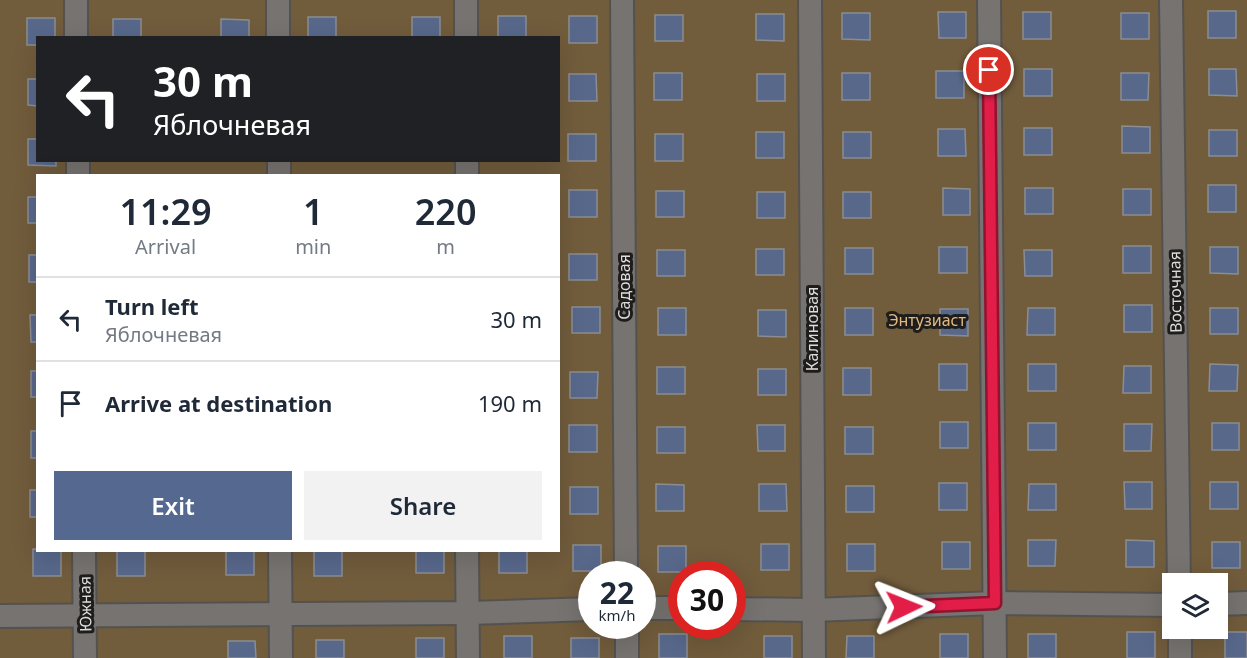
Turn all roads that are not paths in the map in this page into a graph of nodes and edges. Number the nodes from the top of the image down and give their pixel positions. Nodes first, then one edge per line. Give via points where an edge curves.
1 (76, 0) edge
2 (278, 0) edge
3 (466, 0) edge
4 (621, 0) edge
5 (810, 0) edge
6 (989, 0) edge
7 (1171, 0) edge
8 (76, 36) edge
9 (278, 36) edge
10 (466, 36) edge
11 (84, 552) edge
12 (280, 552) edge
13 (468, 552) edge
14 (626, 561) edge
15 (1179, 573) edge
16 (995, 603) junction
17 (1247, 603) edge
18 (1228, 604) edge
19 (1162, 605) edge
20 (578, 609) edge
21 (746, 609) edge
22 (813, 610) junction
23 (468, 613) junction
24 (281, 614) junction
25 (0, 616) edge
26 (85, 616) junction
27 (627, 639) edge
28 (1180, 639) edge
29 (86, 658) edge
30 (282, 658) edge
31 (468, 658) edge
32 (627, 658) edge
33 (813, 658) edge
34 (995, 658) edge
35 (1180, 658) edge

1 - 8 street
2 - 9 street
3 - 10 street
4 - 14 street, Садовая
5 - 22 street, Калиновая
6 - 16 street
7 - 15 street, Восточная
11 - 26 street, Южная
12 - 24 street
13 - 23 street
16 - 19 street
16 - 22 street
16 - 34 street
17 - 18 street
20 - 23 street
21 - 22 street
22 - 33 street, Калиновая
23 - 24 street
23 - 31 street
24 - 26 street
24 - 30 street
25 - 26 street
26 - 29 street, Южная
27 - 32 street
28 - 35 street

